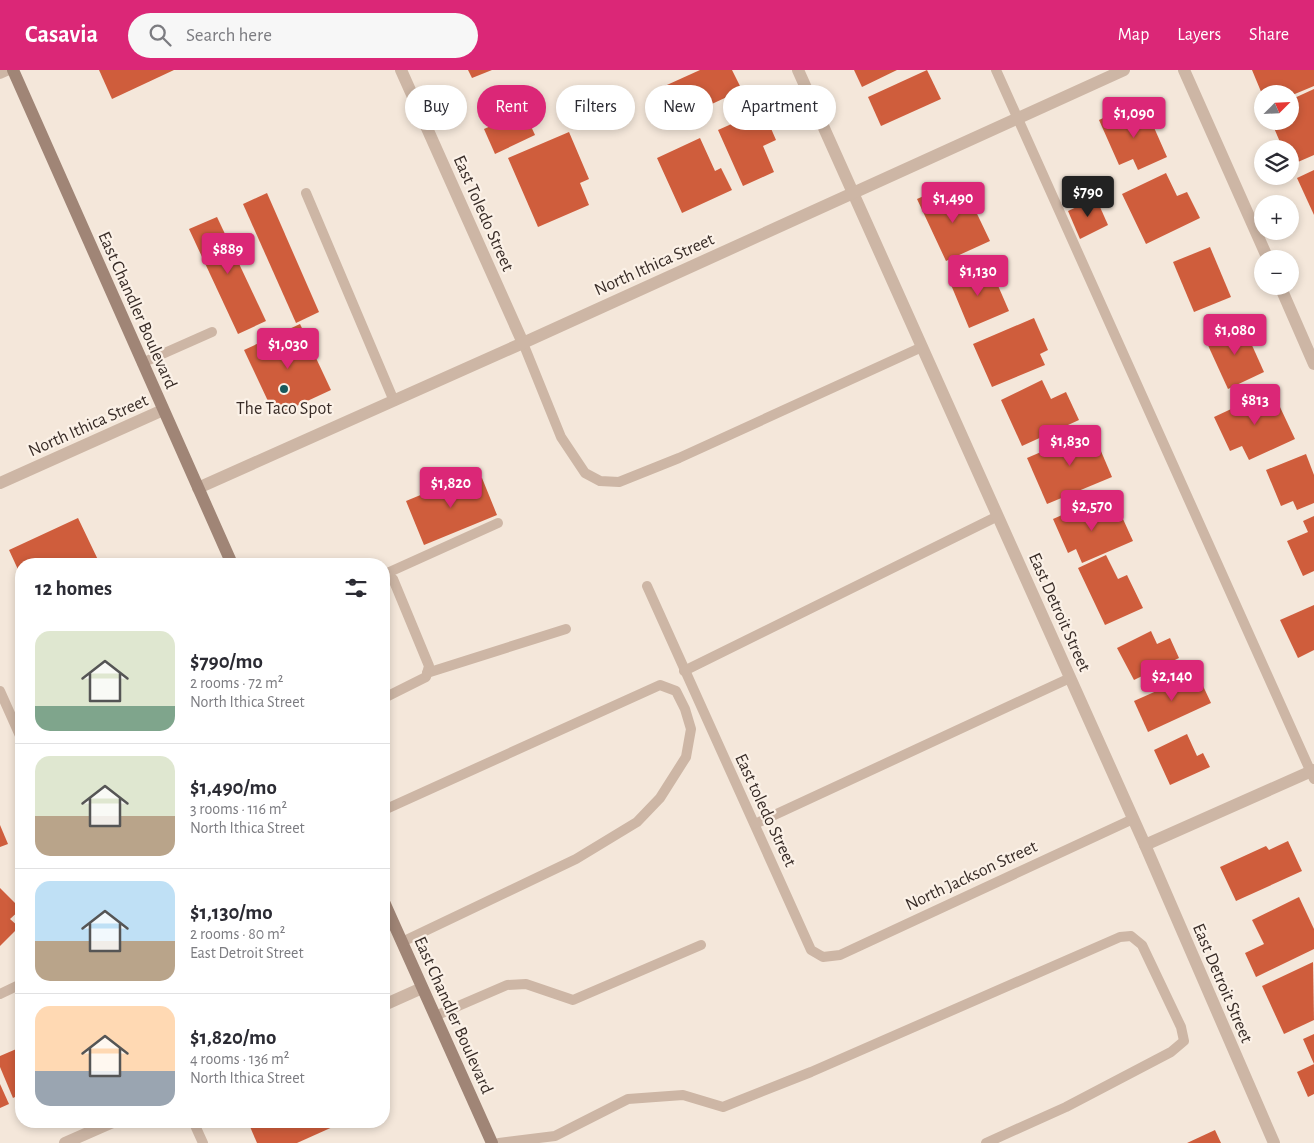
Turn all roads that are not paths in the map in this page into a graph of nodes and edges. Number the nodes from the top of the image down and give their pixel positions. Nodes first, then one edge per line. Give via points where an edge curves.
1 (11, 70) edge
2 (401, 70) edge
3 (798, 70) edge
4 (996, 70) edge
5 (1124, 70) edge
6 (1184, 70) edge
7 (0, 74) edge
8 (1018, 118) junction
9 (306, 193) dead end
10 (853, 194) junction
11 (1264, 250) edge
12 (1284, 295) edge
13 (212, 332) dead end
14 (523, 343) junction
15 (922, 347) junction
16 (142, 363) junction
17 (1314, 364) edge
18 (394, 400) junction
19 (163, 410) junction
20 (0, 483) edge
21 (198, 488) junction
22 (998, 516) junction
23 (498, 523) dead end
24 (229, 558) edge
25 (390, 571) edge
26 (390, 578) edge
27 (647, 586) dead end
28 (566, 629) dead end
29 (684, 671) junction
30 (427, 673) junction
31 (1070, 678) junction
32 (0, 691) edge
33 (390, 695) edge
34 (15, 725) edge
35 (1313, 773) edge
36 (390, 807) edge
37 (1133, 819) junction
38 (755, 824) junction
39 (1145, 845) junction
40 (390, 915) edge
41 (402, 942) junction
42 (701, 945) dead end
43 (823, 957) joint
44 (15, 987) edge
45 (422, 988) junction
46 (0, 994) edge
47 (390, 1002) edge
48 (435, 1016) junction
49 (99, 1128) edge
50 (196, 1128) edge
51 (557, 1140) edge
52 (65, 1143) edge
53 (203, 1143) edge
54 (492, 1143) edge
55 (499, 1143) edge
56 (986, 1143) edge
57 (1274, 1143) edge

1 - 7 lane
1 - 16 main road, East Chandler Boulevard
2 - 14 street, East Toledo Street
3 - 10 street, East Detroit Street
4 - 8 lane
5 - 8 street, North Ithica Street
6 - 11 street
8 - 10 street, North Ithica Street
8 - 35 lane
9 - 18 lane
10 - 14 street, North Ithica Street
10 - 15 street, East Detroit Street
12 - 17 street
13 - 16 lane
14 - 15 lane via 561,437 585,473 600,481 619,482 680,458
14 - 18 street, North Ithica Street
15 - 22 street, East Detroit Street
16 - 19 main road, East Chandler Boulevard
18 - 21 street, North Ithica Street
19 - 20 street, North Ithica Street
19 - 21 main road, East Chandler Boulevard
21 - 24 main road, East Chandler Boulevard
22 - 29 lane
22 - 31 street, East Detroit Street
23 - 25 lane
26 - 30 lane via 394,580 429,666
27 - 29 lane, East toledo Street
28 - 30 lane
29 - 38 lane, East toledo Street
30 - 33 lane via 417,682
31 - 37 street, East Detroit Street
31 - 38 lane
32 - 34 lane
35 - 39 street
36 - 41 lane via 660,685 676,691 691,729 686,757 660,798 637,822 576,859
37 - 39 street, East Detroit Street
37 - 43 lane, North Jackson Street via 840,955
38 - 43 lane, East toledo Street via 811,950
39 - 57 street, East Detroit Street
40 - 41 main road, East Chandler Boulevard
41 - 45 main road, East Chandler Boulevard
42 - 48 lane via 574,1000 526,984 507,985
44 - 46 lane
45 - 47 street
45 - 48 main road, East Chandler Boulevard
48 - 54 main road, East Chandler Boulevard
49 - 52 street
50 - 53 lane
51 - 55 lane
51 - 56 lane via 628,1099 683,1094 723,1107 1120,937 1131,936 1142,945 1181,1027 1184,1041 1171,1052 1066,1107

